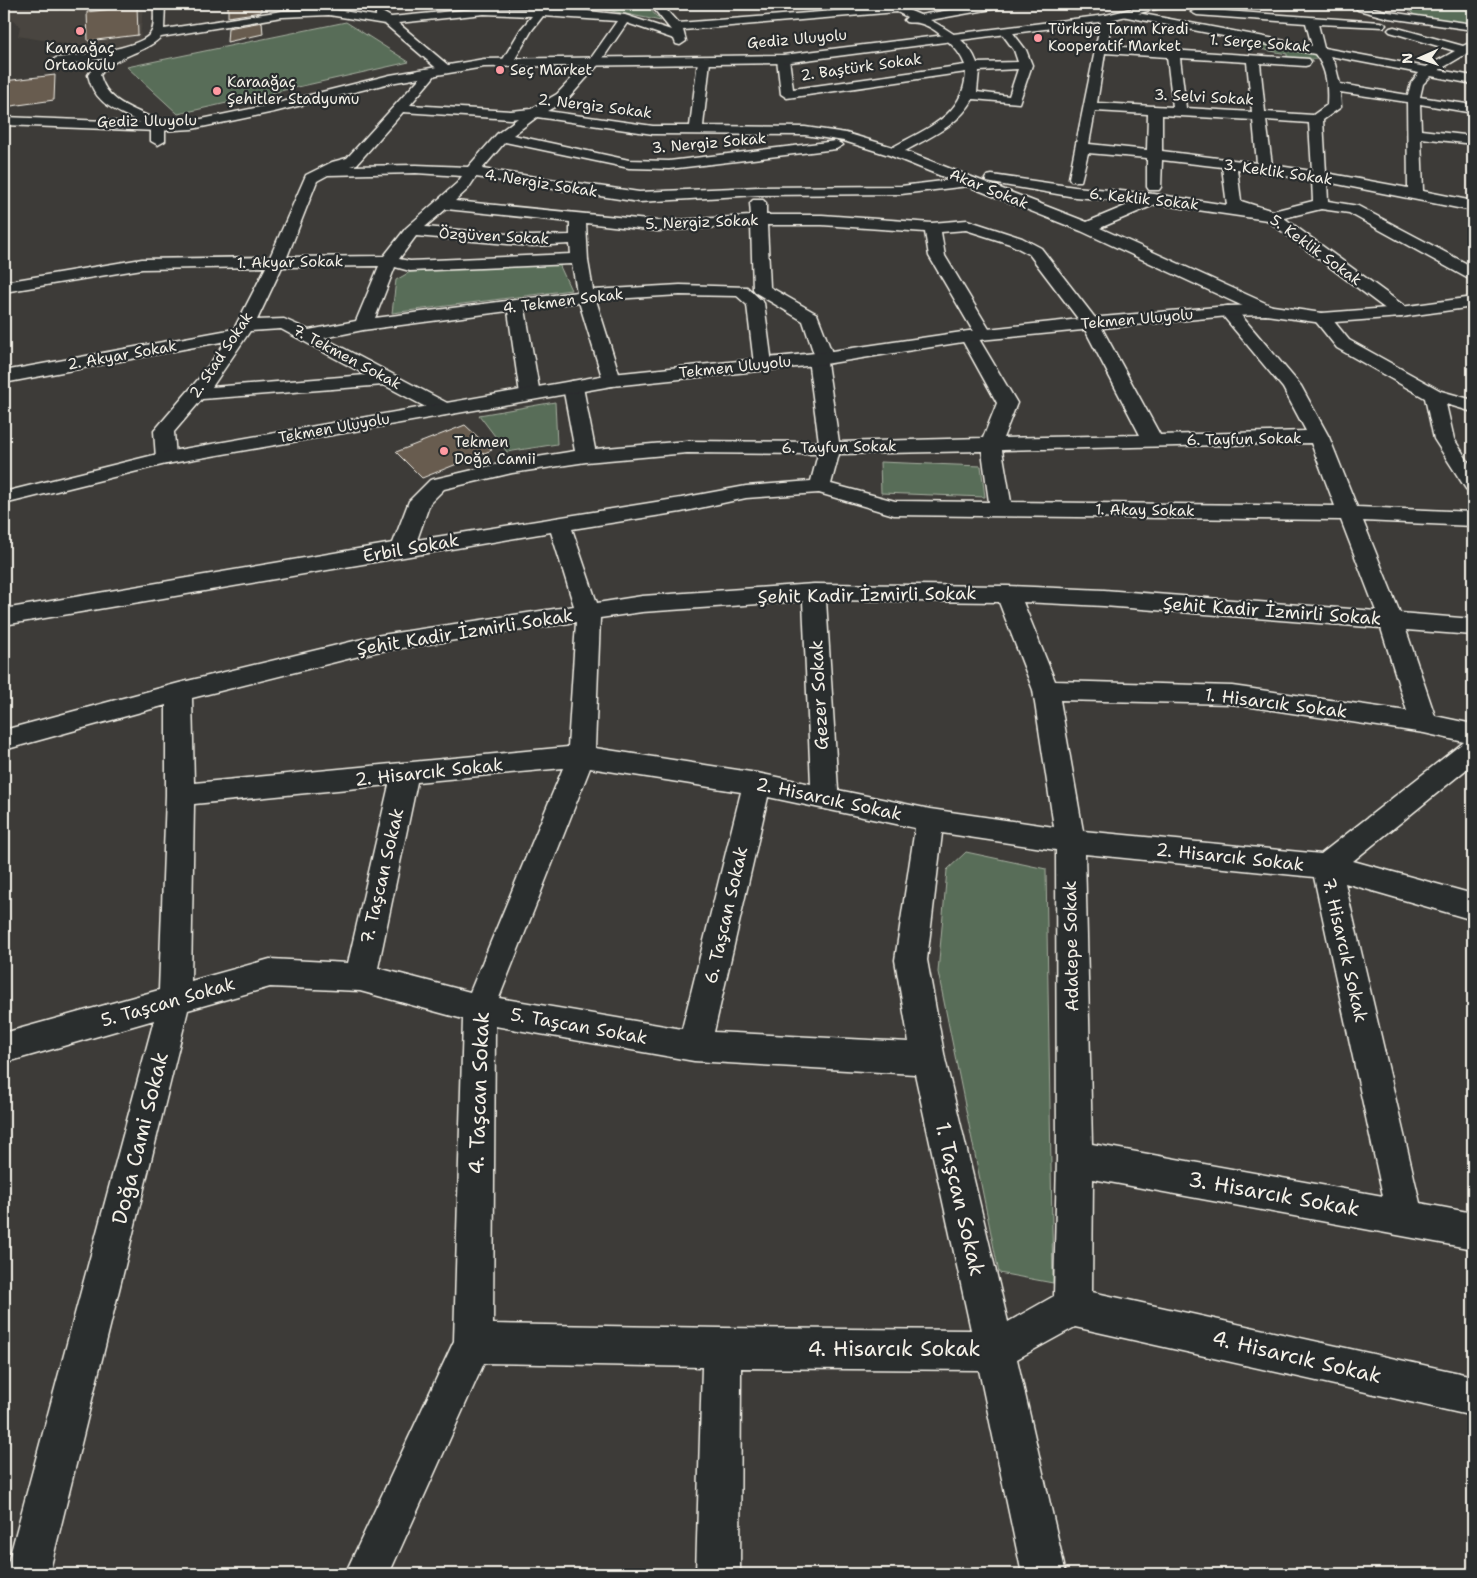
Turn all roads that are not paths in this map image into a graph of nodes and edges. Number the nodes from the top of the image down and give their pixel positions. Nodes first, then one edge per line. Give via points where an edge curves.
1 (159, 4) edge
2 (289, 4) edge
3 (471, 4) edge
4 (655, 4) edge
5 (813, 4) edge
6 (851, 4) edge
7 (931, 4) edge
8 (1002, 4) edge
9 (1089, 4) edge
10 (1164, 4) edge
11 (1348, 4) edge
12 (1408, 4) edge
13 (789, 5) dead end
14 (1067, 5) edge
15 (541, 8) edge
16 (746, 9) dead end
17 (1148, 9) junction
18 (224, 11) dead end
19 (484, 11) junction
20 (860, 11) junction
21 (378, 12) dead end
22 (948, 14) junction
23 (1127, 14) junction
24 (1389, 15) junction
25 (625, 18) junction
26 (1106, 18) junction
27 (757, 19) junction
28 (920, 19) junction
29 (1311, 20) junction
30 (388, 21) junction
31 (900, 22) dead end
32 (1380, 25) junction
33 (1473, 27) edge
34 (510, 29) dead end
35 (527, 29) junction
36 (755, 31) dead end
37 (1006, 31) junction
38 (678, 32) junction
39 (156, 34) junction
40 (953, 38) junction
41 (135, 48) junction
42 (1100, 49) junction
43 (1471, 49) edge
44 (1319, 50) junction
45 (1173, 54) junction
46 (1349, 56) junction
47 (783, 59) junction
48 (1253, 59) junction
49 (595, 60) junction
50 (508, 61) junction
51 (704, 61) junction
52 (56, 62) dead end
53 (677, 62) junction
54 (1329, 64) junction
55 (1026, 65) junction
56 (974, 67) junction
57 (438, 71) junction
58 (1428, 71) junction
59 (1473, 80) edge
60 (1334, 87) junction
61 (969, 95) junction
62 (1412, 100) junction
63 (1090, 107) junction
64 (400, 108) junction
65 (327, 109) dead end
66 (1473, 109) edge
67 (1155, 110) junction
68 (1180, 112) junction
69 (534, 113) junction
70 (1259, 116) junction
71 (1316, 119) junction
72 (4, 121) edge
73 (696, 130) junction
74 (4, 132) edge
75 (1414, 132) junction
76 (154, 136) junction
77 (502, 136) junction
78 (69, 137) dead end
79 (173, 140) dead end
80 (1473, 140) edge
81 (861, 142) junction
82 (1082, 148) junction
83 (894, 152) junction
84 (1154, 154) junction
85 (744, 158) junction
86 (1230, 164) junction
87 (938, 169) junction
88 (1264, 169) junction
89 (324, 171) junction
90 (472, 172) junction
91 (1319, 177) junction
92 (1076, 178) dead end
93 (970, 182) junction
94 (758, 191) junction
95 (1154, 193) junction
96 (1416, 194) junction
97 (442, 204) junction
98 (1321, 204) junction
99 (1473, 206) edge
100 (1272, 216) junction
101 (578, 218) junction
102 (758, 220) junction
103 (932, 228) junction
104 (1087, 228) junction
105 (412, 231) junction
106 (577, 239) junction
107 (578, 259) junction
108 (389, 261) junction
109 (277, 262) junction
110 (1473, 274) edge
111 (4, 287) edge
112 (585, 296) junction
113 (1473, 302) edge
114 (516, 306) junction
115 (1266, 310) junction
116 (1228, 311) junction
117 (1401, 312) junction
118 (1322, 318) junction
119 (1090, 323) junction
120 (362, 325) junction
121 (242, 329) junction
122 (976, 335) junction
123 (307, 336) junction
124 (821, 358) junction
125 (763, 364) junction
126 (4, 377) edge
127 (387, 379) junction
128 (612, 380) junction
129 (573, 387) junction
130 (197, 394) junction
131 (530, 394) junction
132 (1434, 395) junction
133 (1473, 406) edge
134 (444, 409) junction
135 (1318, 437) junction
136 (1154, 440) junction
137 (991, 443) junction
138 (830, 448) junction
139 (586, 456) junction
140 (166, 458) junction
141 (1473, 485) edge
142 (820, 487) junction
143 (4, 498) edge
144 (1001, 509) junction
145 (1350, 514) junction
146 (1473, 519) edge
147 (559, 523) junction
148 (402, 549) junction
149 (814, 592) junction
150 (1008, 594) junction
151 (588, 612) junction
152 (4, 617) edge
153 (1391, 620) junction
154 (1473, 627) edge
155 (1046, 690) junction
156 (179, 692) junction
157 (1424, 723) junction
158 (1473, 734) edge
159 (4, 740) edge
160 (1473, 749) edge
161 (581, 756) junction
162 (405, 775) junction
163 (757, 784) junction
164 (180, 795) junction
165 (825, 798) junction
166 (930, 820) junction
167 (1070, 841) junction
168 (1326, 866) junction
169 (1473, 908) edge
170 (360, 977) junction
171 (175, 1000) junction
172 (479, 1008) junction
173 (694, 1046) junction
174 (4, 1048) edge
175 (928, 1059) junction
176 (1075, 1158) junction
177 (1406, 1219) junction
178 (1473, 1231) edge
179 (1072, 1307) junction
180 (473, 1343) junction
181 (722, 1348) junction
182 (995, 1350) junction
183 (1473, 1396) edge
184 (27, 1574) edge
185 (367, 1574) edge
186 (718, 1574) edge
187 (1044, 1574) edge

1 - 39 street via 163,18
2 - 18 street
3 - 19 street
4 - 38 street
5 - 13 street
6 - 20 street
7 - 22 street
8 - 22 street
9 - 14 street
10 - 17 street, Gediz Uluyolu
11 - 24 street
12 - 24 street
15 - 19 street
15 - 25 street
15 - 35 street
16 - 27 street
17 - 23 street, Gediz Uluyolu
17 - 29 street
19 - 30 street
20 - 27 street
20 - 28 street via 899,8
21 - 30 street
22 - 28 street
23 - 26 street, Gediz Uluyolu
23 - 44 street
24 - 32 street
24 - 33 street
25 - 38 street
25 - 49 street
26 - 37 street, Gediz Uluyolu
26 - 42 street
27 - 38 street
28 - 31 street
28 - 40 street
29 - 32 street
29 - 44 street
30 - 39 street via 329,12 282,14
30 - 57 street
32 - 43 street
32 - 46 street
34 - 35 street
35 - 50 street
36 - 38 street
37 - 40 street, Gediz Uluyolu
37 - 55 street via 1021,50
38 - 53 street
39 - 41 street
40 - 47 street, Gediz Uluyolu
40 - 56 street via 970,56
41 - 52 street
41 - 76 street via 100,67 94,75 94,82 110,102 150,120
42 - 45 street, 1. Serçe Sokak
42 - 63 street
43 - 58 street
44 - 46 street
44 - 54 street
45 - 48 street, 1. Serçe Sokak
45 - 68 street
46 - 58 street
47 - 51 street, Gediz Uluyolu
47 - 56 street, 2. Baştürk Sokak via 787,94
48 - 54 street, 1. Serçe Sokak
48 - 70 street
49 - 50 street, Gediz Uluyolu
49 - 53 street, Gediz Uluyolu
49 - 69 street via 562,97
50 - 57 street, Gediz Uluyolu
51 - 53 street, Gediz Uluyolu
51 - 73 street
54 - 60 street
55 - 56 street
55 - 61 street via 1014,100
56 - 61 street
57 - 64 street, 2. Stad Sokak
57 - 65 street, Gediz Uluyolu via 399,87
57 - 76 street, Gediz Uluyolu via 390,79
58 - 59 street
58 - 62 street via 1417,83
60 - 62 street
60 - 71 street via 1334,107
61 - 83 street via 961,108 942,123
62 - 66 street
62 - 75 street
63 - 67 street, 3. Selvi Sokak
63 - 82 street
64 - 69 street, 2. Nergiz Sokak via 511,115
64 - 89 street, 2. Stad Sokak via 352,161
67 - 68 street, 3. Selvi Sokak
67 - 84 street
68 - 70 street, 3. Selvi Sokak
69 - 73 street, 2. Nergiz Sokak via 629,128
69 - 77 street
70 - 71 street, 3. Selvi Sokak
70 - 88 street
71 - 91 street
72 - 76 street, Gediz Uluyolu
73 - 81 street, Akar Sokak via 805,131
74 - 78 street
75 - 80 street
75 - 96 street
76 - 79 street, Gediz Uluyolu
77 - 85 street, 3. Nergiz Sokak via 629,164 669,165
77 - 90 street
81 - 83 street, Akar Sokak
81 - 85 street, 3. Nergiz Sokak
82 - 84 street, 3. Keklik Sokak
82 - 92 street
83 - 87 street, Akar Sokak
84 - 86 street, 3. Keklik Sokak
84 - 95 street
85 - 94 street
86 - 88 street, 3. Keklik Sokak
86 - 100 street, 5. Keklik Sokak via 1234,204
87 - 93 street, Akar Sokak
87 - 95 street, 6. Keklik Sokak via 1075,192
88 - 91 street, 3. Keklik Sokak
89 - 90 street, 4. Nergiz Sokak via 416,169
89 - 109 street, 2. Stad Sokak via 311,178
90 - 94 street, 4. Nergiz Sokak via 639,197
90 - 97 street via 463,186
91 - 96 street, 3. Keklik Sokak
91 - 98 street
93 - 94 street, 4. Nergiz Sokak via 901,190
93 - 104 street, Akar Sokak
94 - 102 street
95 - 100 street, 6. Keklik Sokak
95 - 104 street
96 - 99 street, 3. Keklik Sokak
97 - 101 street, 5. Nergiz Sokak
97 - 105 street
98 - 100 street, 6. Keklik Sokak
98 - 110 street via 1354,209
100 - 117 street, 5. Keklik Sokak
101 - 102 street, 5. Nergiz Sokak via 658,226
101 - 106 street
102 - 103 street, 5. Nergiz Sokak via 822,220
102 - 124 street via 762,289 811,318
103 - 119 street, 5. Nergiz Sokak via 967,224 1035,251
103 - 122 street via 937,256
104 - 115 street, Akar Sokak
105 - 106 street, Özgüven Sokak via 531,241
105 - 108 street
106 - 107 street
107 - 108 street, 1. Akyar Sokak via 410,266
107 - 112 street
108 - 109 street, 1. Akyar Sokak
108 - 120 street
109 - 111 street, 1. Akyar Sokak via 142,264
109 - 121 street, 2. Stad Sokak
112 - 114 street, 4. Tekmen Sokak
112 - 125 street, 4. Tekmen Sokak via 680,290 741,291 755,303
112 - 128 street
113 - 117 street, Tekmen Uluyolu
114 - 120 street, 4. Tekmen Sokak
114 - 131 street
115 - 116 street, Tekmen Uluyolu
115 - 118 street, Tekmen Uluyolu
116 - 119 street, Tekmen Uluyolu
116 - 135 street via 1291,386
117 - 118 street, Tekmen Uluyolu
118 - 132 street via 1343,344
119 - 122 street, Tekmen Uluyolu
119 - 136 street, 5. Nergiz Sokak
120 - 123 street, 4. Tekmen Sokak
121 - 123 street, 7. Tekmen Sokak via 284,324
121 - 126 street, 2. Akyar Sokak
121 - 130 street, 2. Stad Sokak
122 - 124 street, Tekmen Uluyolu
122 - 137 street via 1006,403
123 - 127 street, 7. Tekmen Sokak
124 - 125 street, Tekmen Uluyolu
124 - 138 street
125 - 128 street, Tekmen Uluyolu
127 - 130 street
127 - 134 street, 7. Tekmen Sokak
128 - 129 street, Tekmen Uluyolu
129 - 131 street, Tekmen Uluyolu
129 - 139 street
130 - 140 street, 2. Stad Sokak via 164,431
131 - 134 street, Tekmen Uluyolu
132 - 133 street
132 - 141 street via 1444,439
134 - 140 street, Tekmen Uluyolu
135 - 136 street, 6. Tayfun Sokak
135 - 145 street
136 - 137 street, 6. Tayfun Sokak
137 - 138 street, 6. Tayfun Sokak
137 - 144 street
138 - 139 street, 6. Tayfun Sokak via 687,447
138 - 142 street
139 - 148 street, 6. Tayfun Sokak via 512,467 437,484 420,501
140 - 143 street, Tekmen Uluyolu
142 - 144 street, 1. Akay Sokak via 894,508
142 - 147 street, Erbil Sokak via 746,492
144 - 145 street, 1. Akay Sokak
145 - 146 street, 1. Akay Sokak
145 - 153 street
147 - 148 street, Erbil Sokak
147 - 151 street, 4. Taşcan Sokak
148 - 152 street, Erbil Sokak
149 - 150 street, Şehit Kadir İzmirli Sokak
149 - 151 street, Şehit Kadir İzmirli Sokak via 642,604
149 - 165 street, Gezer Sokak
150 - 153 street, Şehit Kadir İzmirli Sokak via 1104,598
150 - 155 street, Adatepe Sokak
151 - 156 street, Şehit Kadir İzmirli Sokak via 375,644
151 - 161 street, 4. Taşcan Sokak
153 - 154 street, Şehit Kadir İzmirli Sokak
153 - 157 street
155 - 157 street, 1. Hisarcık Sokak via 1232,695
155 - 167 street, Adatepe Sokak
156 - 159 street, Şehit Kadir İzmirli Sokak
156 - 164 street, Doğa Cami Sokak
157 - 158 street, 1. Hisarcık Sokak
160 - 168 street, 7. Hisarcık Sokak
161 - 162 street, 2. Hisarcık Sokak
161 - 163 street, 2. Hisarcık Sokak
161 - 172 street, 4. Taşcan Sokak
162 - 164 street, 2. Hisarcık Sokak
162 - 170 street, 7. Taşcan Sokak
163 - 165 street, 2. Hisarcık Sokak
163 - 173 street, 6. Taşcan Sokak
164 - 171 street, Doğa Cami Sokak
165 - 166 street, 2. Hisarcık Sokak
166 - 167 street, 2. Hisarcık Sokak
166 - 175 street, 1. Taşcan Sokak via 911,960
167 - 168 street, 2. Hisarcık Sokak
167 - 176 street, Adatepe Sokak
168 - 169 street, 2. Hisarcık Sokak
168 - 177 street, 7. Hisarcık Sokak
170 - 171 street, 5. Taşcan Sokak via 270,973
170 - 172 street, 5. Taşcan Sokak
171 - 174 street, 5. Taşcan Sokak
171 - 184 street, Doğa Cami Sokak
172 - 173 street, 5. Taşcan Sokak
172 - 180 street, 4. Taşcan Sokak
173 - 175 street, 5. Taşcan Sokak
175 - 182 street, 1. Taşcan Sokak
176 - 177 street, 3. Hisarcık Sokak
176 - 179 street, Adatepe Sokak
177 - 178 street, 3. Hisarcık Sokak
179 - 182 street, 4. Hisarcık Sokak
179 - 183 street, 4. Hisarcık Sokak
180 - 181 street, 4. Hisarcık Sokak
180 - 185 street, 4. Taşcan Sokak
181 - 182 street, 4. Hisarcık Sokak
181 - 186 street
182 - 187 street, 1. Taşcan Sokak

